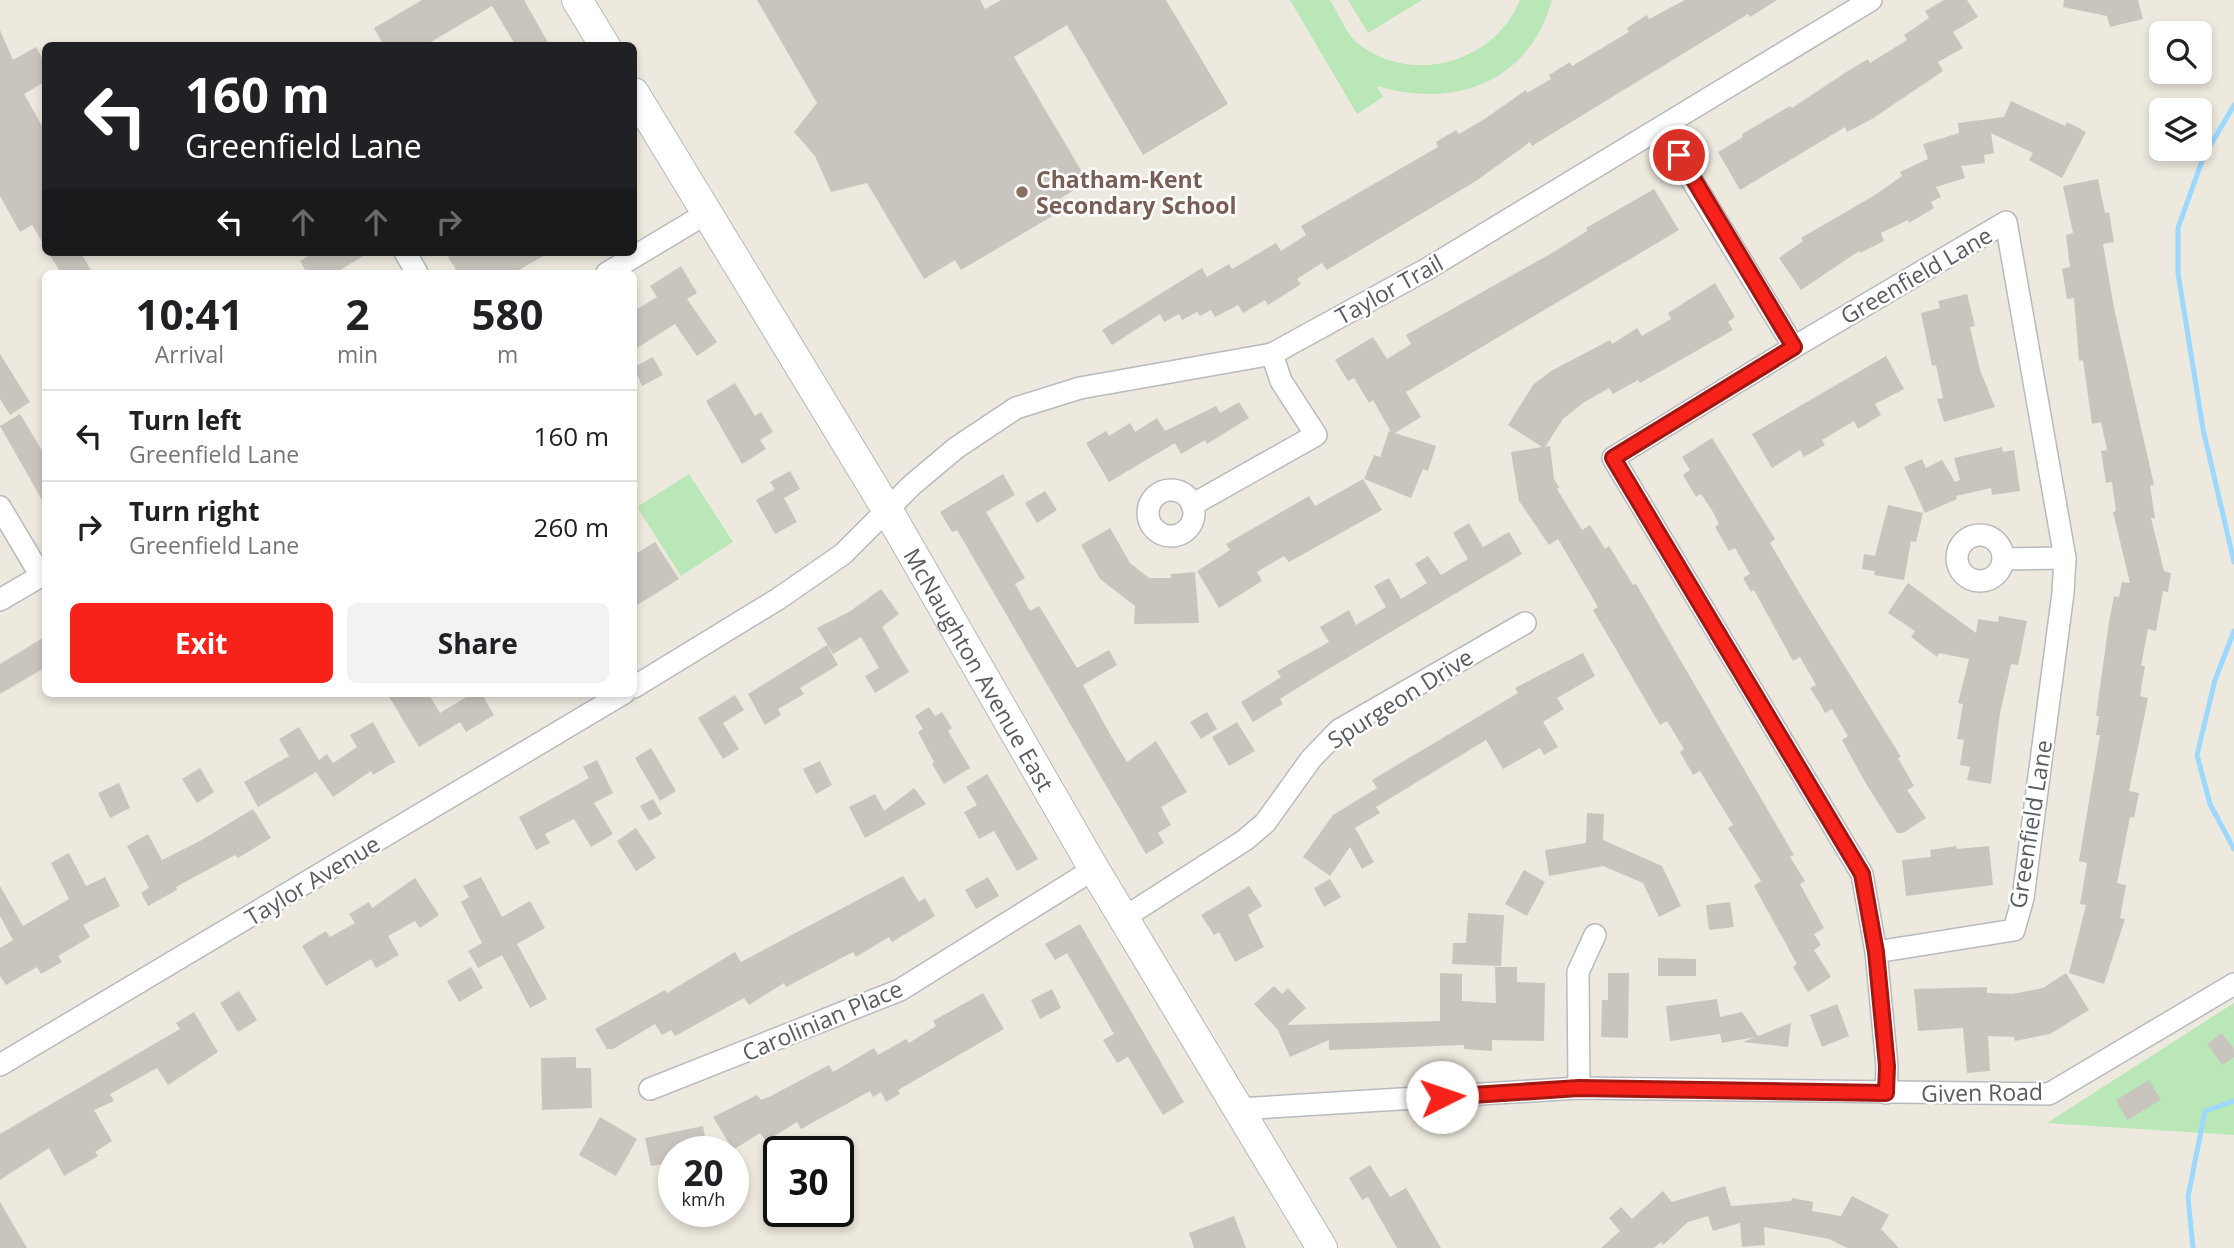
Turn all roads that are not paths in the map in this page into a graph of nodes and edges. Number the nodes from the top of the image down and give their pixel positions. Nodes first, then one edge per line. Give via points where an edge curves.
1 (577, 0) edge
2 (1871, 0) edge
3 (603, 42) edge
4 (637, 98) edge
5 (1660, 128) junction
6 (706, 213) junction
7 (637, 255) edge
8 (635, 256) edge
9 (612, 270) edge
10 (1794, 347) junction
11 (1272, 354) junction
12 (1192, 505) dead end
13 (0, 507) edge
14 (888, 511) junction
15 (2065, 558) junction
16 (2003, 559) dead end
17 (42, 572) edge
18 (42, 575) edge
19 (0, 600) edge
20 (1525, 623) dead end
21 (637, 685) edge
22 (617, 697) edge
23 (1094, 869) junction
24 (1125, 917) junction
25 (1595, 935) dead end
26 (1876, 952) junction
27 (2234, 984) edge
28 (0, 1065) edge
29 (1579, 1088) junction
30 (650, 1089) dead end
31 (1886, 1093) junction
32 (1239, 1109) junction
33 (1322, 1248) edge

1 - 3 main road
2 - 5 street, Taylor Trail
4 - 6 main road, McNaughton Avenue East
5 - 10 street
5 - 11 street, Taylor Trail via 1427,269
6 - 7 street
6 - 14 main road, McNaughton Avenue East
8 - 9 street
10 - 15 street, Greenfield Lane via 2006,222
10 - 26 street, Greenfield Lane via 1613,458 1862,874
11 - 12 street via 1281,381 1316,435
11 - 14 street, Taylor Trail via 1080,388 1016,408 956,448
13 - 17 street
14 - 21 street via 843,554
14 - 23 main road, McNaughton Avenue East
15 - 16 street
15 - 26 street, Greenfield Lane via 2023,898 2014,930
18 - 19 street
20 - 24 street, Spurgeon Drive via 1339,730 1311,759 1265,823
22 - 28 street, Taylor Avenue
23 - 24 main road, McNaughton Avenue East
23 - 30 street, Carolinian Place via 900,990
24 - 32 main road, McNaughton Avenue East
25 - 29 street via 1578,972
26 - 31 street, Greenfield Lane
27 - 31 street, Given Road via 2049,1094
29 - 31 street, Given Road
29 - 32 street, Given Road
32 - 33 main road, McNaughton Avenue East

